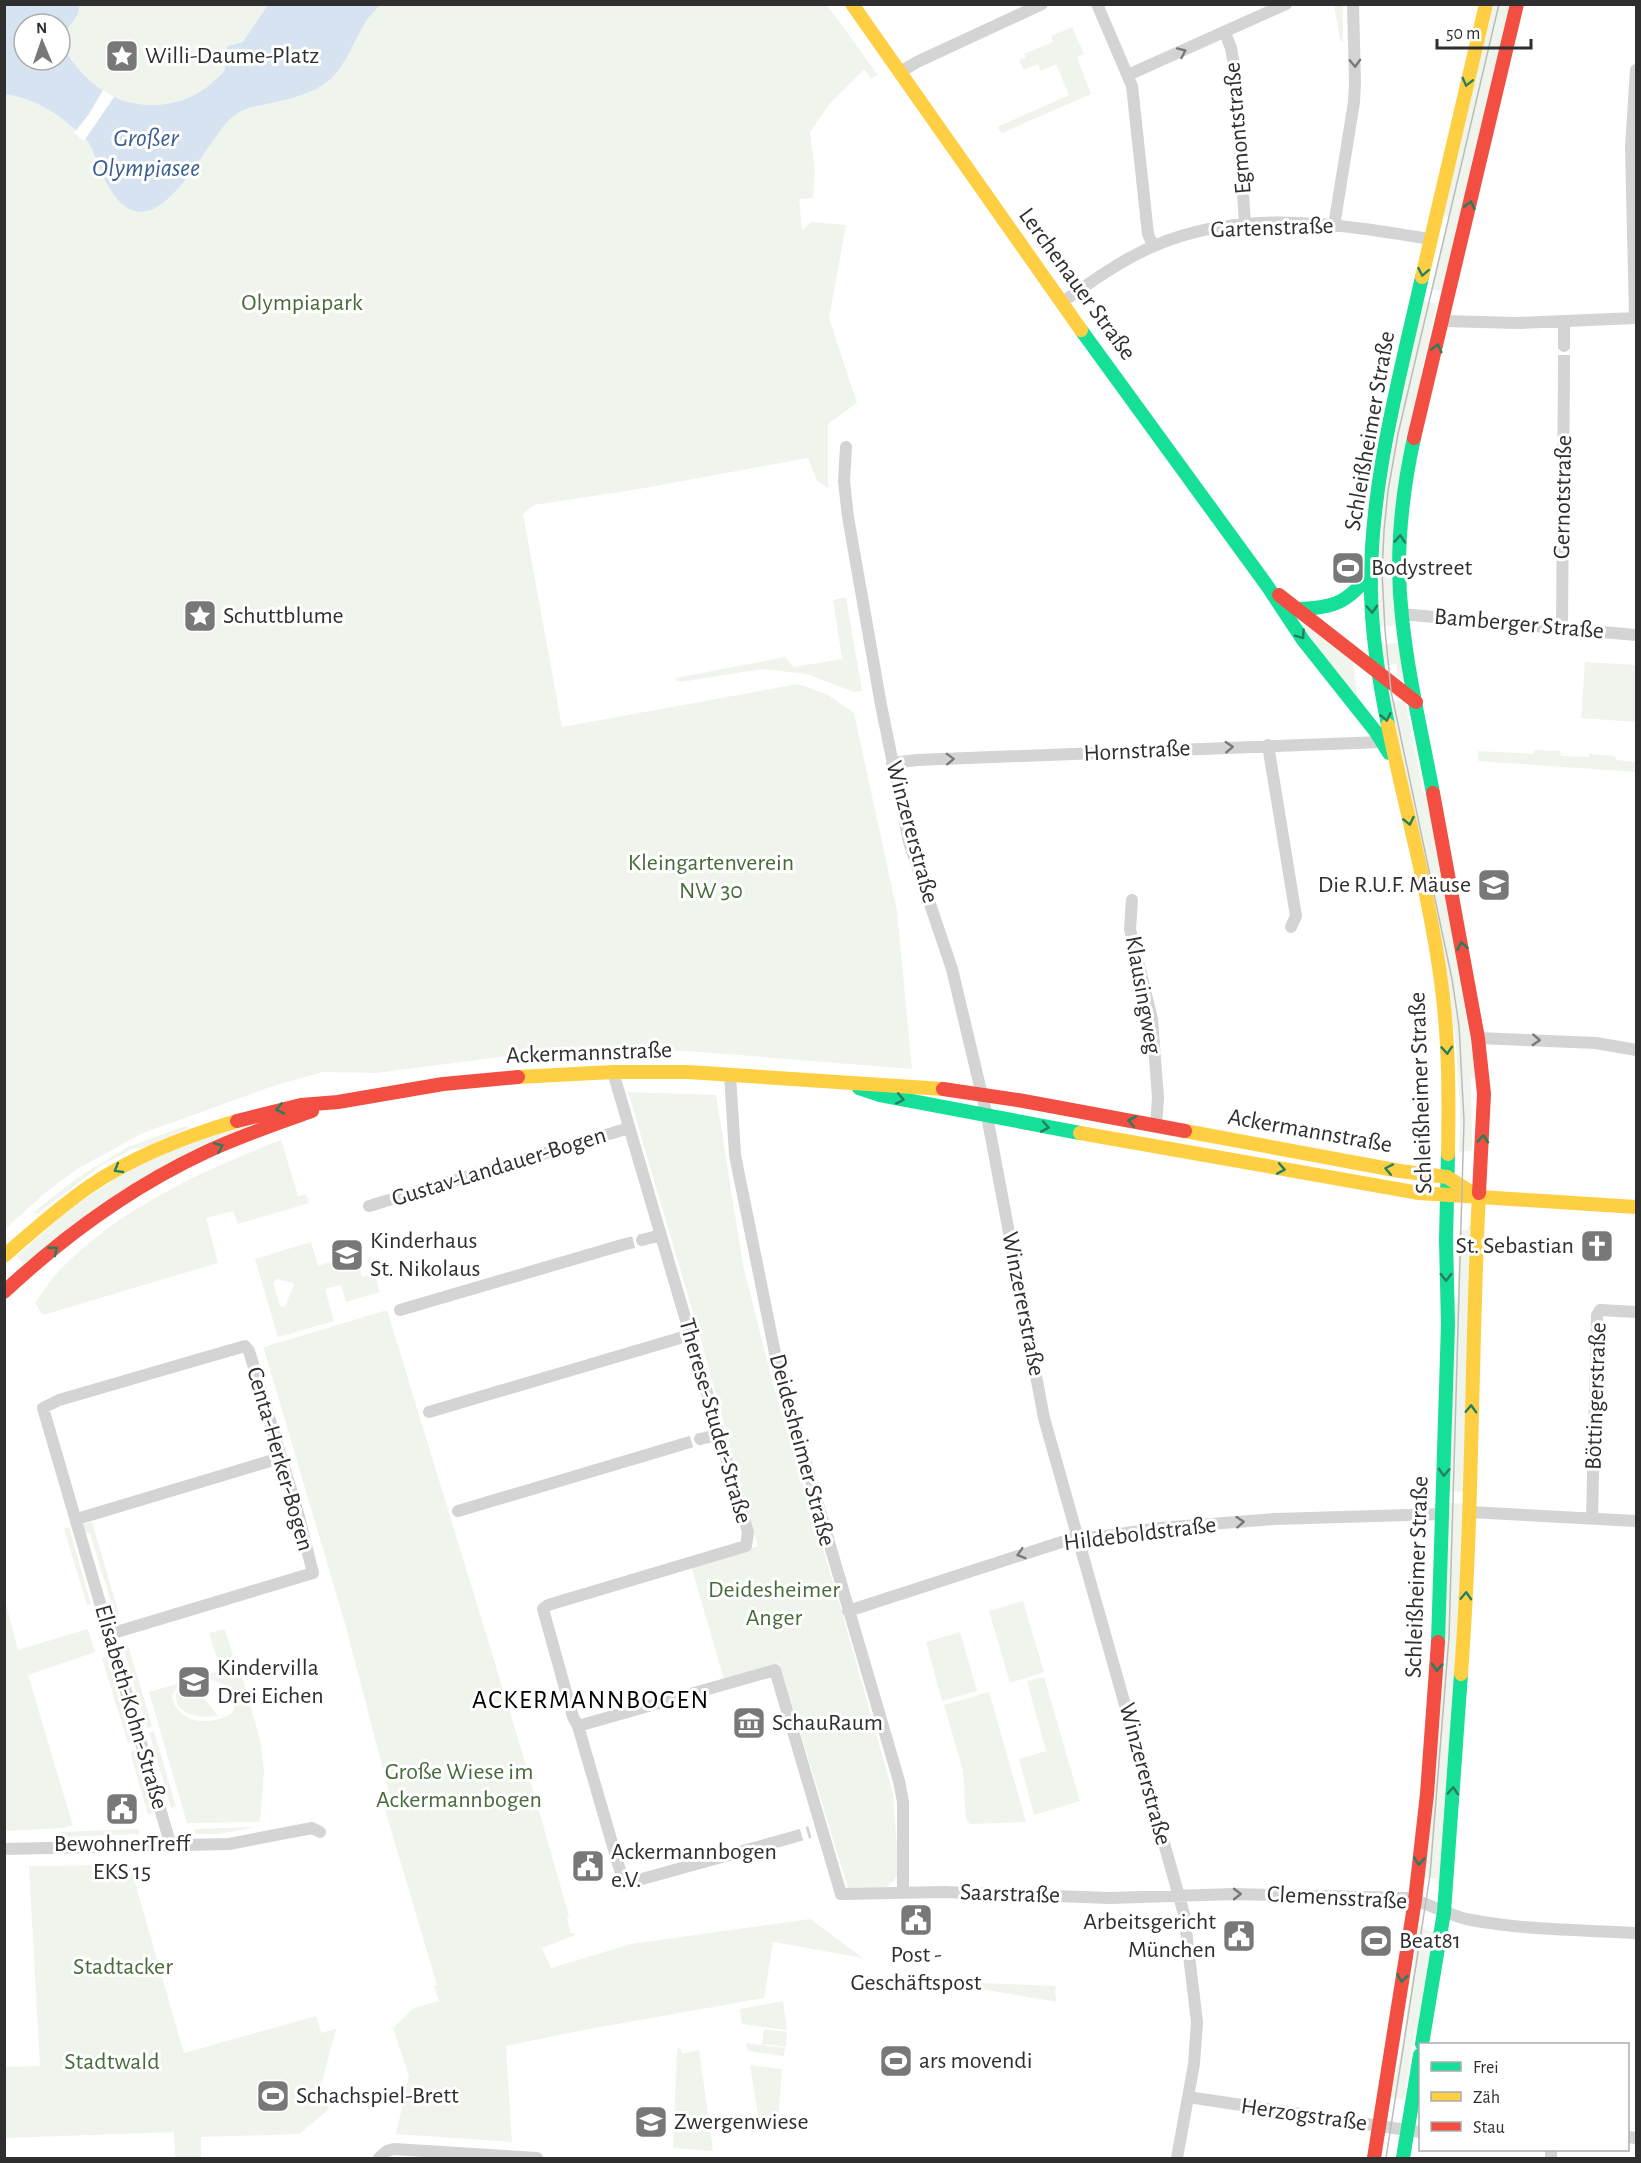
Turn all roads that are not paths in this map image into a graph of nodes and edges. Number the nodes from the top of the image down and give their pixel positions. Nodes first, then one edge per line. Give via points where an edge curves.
1 (852, 4) edge
2 (1042, 4) edge
3 (1097, 4) edge
4 (1286, 4) edge
5 (1353, 4) edge
6 (1486, 4) edge
7 (1517, 4) edge
8 (1225, 33) junction
9 (1636, 70) edge
10 (900, 72) junction
11 (1128, 75) junction
12 (1245, 224) junction
13 (1334, 226) junction
14 (1430, 238) junction
15 (1153, 246) junction
16 (1061, 303) junction
17 (1636, 318) edge
18 (1444, 321) junction
19 (1564, 322) junction
20 (1564, 346) tunnel mouth
21 (1564, 367) tunnel mouth
22 (846, 447) dead end
23 (1371, 573) junction
24 (1268, 587) junction
25 (1298, 609) junction
26 (1401, 614) junction
27 (1562, 628) junction
28 (1636, 635) edge
29 (1377, 669) junction
30 (1416, 702) junction
31 (1382, 742) junction
32 (1268, 745) junction
33 (892, 763) junction
34 (1396, 764) junction
35 (1132, 900) dead end
36 (1291, 927) dead end
37 (1478, 1038) junction
38 (1636, 1050) edge
39 (613, 1072) junction
40 (730, 1074) junction
41 (844, 1083) junction
42 (982, 1095) junction
43 (338, 1102) junction
44 (987, 1116) junction
45 (1156, 1126) junction
46 (629, 1128) junction
47 (1447, 1177) junction
48 (1447, 1196) junction
49 (1479, 1197) junction
50 (369, 1206) dead end
51 (1636, 1206) edge
52 (661, 1235) junction
53 (642, 1240) tunnel mouth
54 (622, 1245) tunnel mouth
55 (4, 1256) edge
56 (6, 1288) edge
57 (400, 1311) dead end
58 (1636, 1312) edge
59 (690, 1335) junction
60 (43, 1408) joint
61 (429, 1412) dead end
62 (718, 1435) junction
63 (700, 1440) tunnel mouth
64 (680, 1445) tunnel mouth
65 (280, 1458) junction
66 (458, 1511) dead end
67 (1469, 1512) junction
68 (1442, 1514) junction
69 (1592, 1518) junction
70 (77, 1519) junction
71 (1636, 1521) edge
72 (1077, 1537) junction
73 (848, 1611) junction
74 (110, 1634) junction
75 (578, 1726) junction
76 (320, 1832) dead end
77 (790, 1838) tunnel mouth
78 (171, 1846) junction
79 (4, 1849) edge
80 (903, 1892) junction
81 (1179, 1897) junction
82 (1415, 1900) junction
83 (1444, 1912) junction
84 (1636, 1933) edge
85 (1422, 2043) edge
86 (1419, 2068) edge
87 (1188, 2097) junction
88 (1378, 2126) junction
89 (1414, 2131) edge
90 (381, 2157) edge
91 (537, 2158) edge
92 (1177, 2158) edge
93 (1374, 2158) edge
94 (1403, 2158) edge

1 - 10 main road, Lerchenauer Straße
2 - 10 street
3 - 11 street
4 - 8 street
5 -> 13 street via 1354,102
6 -> 14 main road, Schleißheimer Straße
18 -> 7 main road, Schleißheimer Straße
11 -> 8 street
8 - 12 street, Egmontstraße via 1235,71
9 - 17 street via 1631,147
10 - 16 main road, Lerchenauer Straße
11 - 15 street via 1139,135 1148,234
12 - 13 street, Gartenstraße
12 - 15 street, Gartenstraße via 1200,230
13 - 14 street, Gartenstraße
14 -> 23 main road, Schleißheimer Straße via 1383,458
15 - 16 street, Gartenstraße
16 - 24 main road, Lerchenauer Straße
17 - 19 street
18 - 19 street
26 -> 18 main road, Schleißheimer Straße via 1399,551 1406,480
19 - 20 street
21 - 27 street, Gernotstraße
22 - 33 street, Winzererstraße via 848,517
23 - 25 main road via 1345,602 1329,608
23 -> 29 main road, Schleißheimer Straße
24 - 25 main road, Lerchenauer Straße
24 -> 31 main road, Lerchenauer Straße via 1303,640
25 - 29 main road, Lerchenauer Straße
26 - 27 street, Bamberger Straße
26 - 30 main road, Schleißheimer Straße
27 - 28 street, Bamberger Straße
29 - 30 main road, Lerchenauer Straße
29 -> 34 main road, Schleißheimer Straße
37 -> 30 main road, Schleißheimer Straße
31 - 32 street, Hornstraße
31 - 34 main road, Lerchenauer Straße
33 -> 32 street, Hornstraße
32 - 36 street via 1296,916
33 - 42 street, Winzererstraße via 909,842 952,969
34 -> 47 main road, Schleißheimer Straße via 1443,992 1448,1070
35 - 45 street, Klausingweg via 1130,929 1153,1029
37 -> 38 street via 1596,1043
49 -> 37 main road, Schleißheimer Straße via 1484,1094
39 - 40 main road, Ackermannstraße
39 - 43 main road, Ackermannstraße via 442,1084
39 - 46 street, Therese-Studer-Straße
40 - 41 main road, Ackermannstraße
40 - 73 street, Deidesheimer Straße via 735,1155 778,1368
41 - 42 main road, Ackermannstraße via 894,1084
41 -> 44 main road, Ackermannstraße via 880,1095
42 - 44 street, Winzererstraße
45 -> 42 main road, Ackermannstraße
43 -> 55 main road, Ackermannstraße via 259,1114 145,1155 92,1185
56 -> 43 main road, Ackermannstraße via 118,1202 192,1159
44 -> 48 main road, Ackermannstraße
44 - 72 street, Winzererstraße via 1044,1418
47 -> 45 main road, Ackermannstraße
46 - 50 street, Gustav-Landauer-Bogen
46 - 52 street, Therese-Studer-Straße
47 - 48 main road, Schleißheimer Straße
47 - 49 main road, Ackermannstraße
48 - 49 main road, Ackermannstraße
48 -> 68 main road, Schleißheimer Straße via 1448,1324
49 - 51 main road
67 -> 49 main road, Schleißheimer Straße
52 - 53 street
52 - 59 street, Therese-Studer-Straße
54 - 57 street
58 - 69 street, Böttingerstraße via 1600,1310 1597,1315
59 - 61 street
59 - 62 street, Therese-Studer-Straße
60 - 65 street, Centa-Herker-Bogen via 245,1346
60 - 70 street, Elisabeth-Kohn-Straße
62 - 63 street
62 - 75 street, Therese-Studer-Straße via 748,1532 746,1546 543,1609
64 - 66 street
65 - 70 street
65 - 74 street, Centa-Herker-Bogen via 313,1573
67 - 69 street
83 -> 67 main road, Schleißheimer Straße
72 -> 68 street, Hildeboldstraße via 1275,1519
68 -> 82 main road, Schleißheimer Straße via 1437,1668
69 - 71 street
70 - 74 street, Elisabeth-Kohn-Straße
72 -> 73 street, Hildeboldstraße
72 - 81 street, Winzererstraße
73 - 80 street, Deidesheimer Straße via 903,1802
74 - 78 street, Elisabeth-Kohn-Straße
75 - 77 street via 624,1884
75 - 80 street, Saarstraße via 775,1670 816,1830 841,1894
76 - 78 street via 312,1828 229,1844
78 - 79 street, Elisabeth-Kohn-Straße
80 - 81 street, Saarstraße
81 -> 82 street, Clemensstraße via 1234,1894
81 - 87 street, Winzererstraße via 1197,2022
82 - 83 street, Clemensstraße
82 -> 88 main road, Schleißheimer Straße
83 - 84 street, Clemensstraße via 1488,1923
83 - 85 main road, Schleißheimer Straße
86 - 89 main road
87 - 88 street, Herzogstraße
87 - 92 street, Winzererstraße
88 - 89 street, Herzogstraße
88 - 93 main road, Schleißheimer Straße
89 - 94 main road
90 - 91 street via 394,2149

